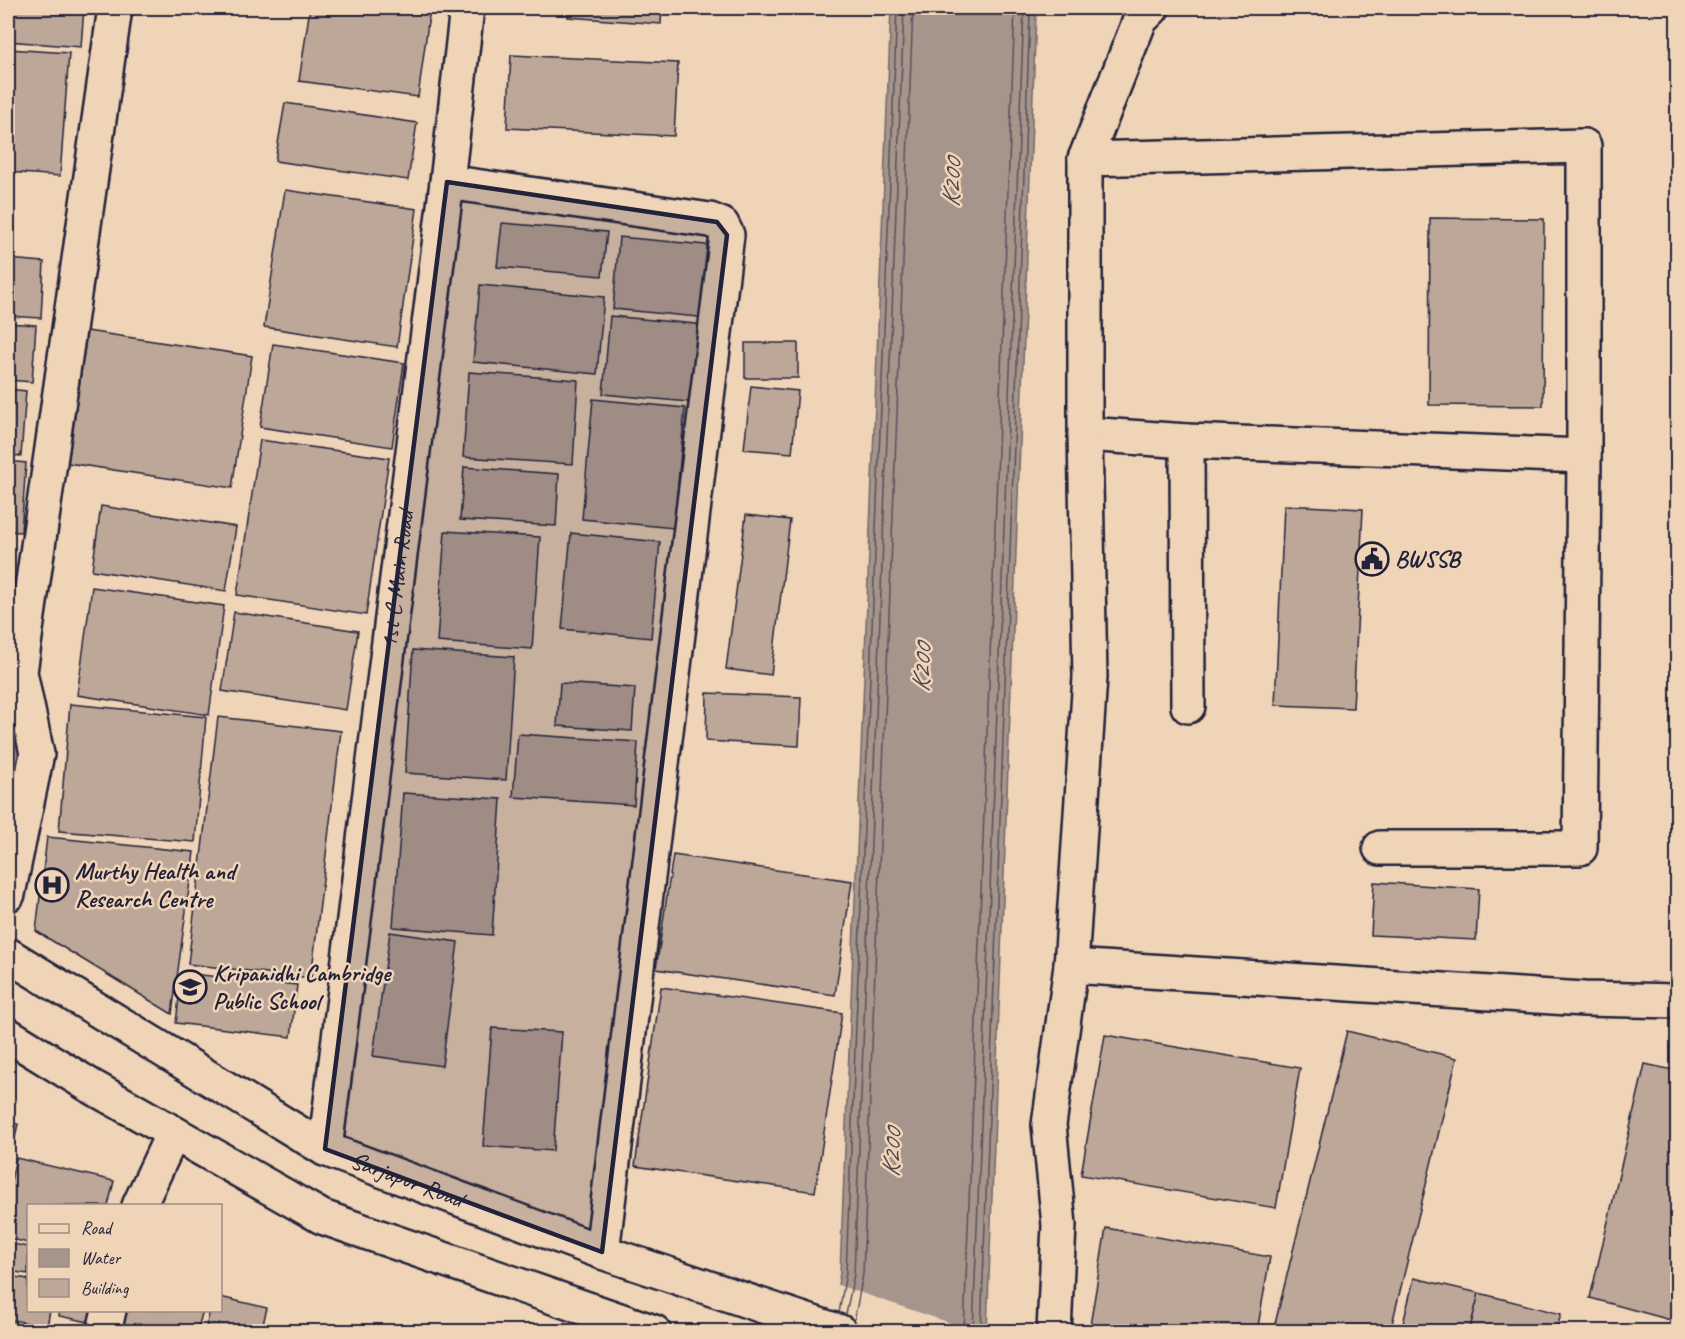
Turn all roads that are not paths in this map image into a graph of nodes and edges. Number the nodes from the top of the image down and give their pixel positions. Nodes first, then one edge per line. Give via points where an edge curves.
1 (115, 8) edge
2 (466, 8) edge
3 (1152, 8) edge
4 (1085, 159) junction
5 (447, 182) junction
6 (1085, 434) junction
7 (1187, 441) junction
8 (1584, 456) junction
9 (1188, 706) dead end
10 (1380, 848) dead end
11 (8, 894) edge
12 (8, 955) edge
13 (1071, 966) junction
14 (1677, 1002) edge
15 (8, 1035) edge
16 (173, 1133) junction
17 (325, 1149) junction
18 (141, 1204) edge
19 (602, 1252) junction
20 (109, 1312) edge
21 (104, 1332) edge
22 (654, 1332) edge
23 (840, 1332) edge
24 (1054, 1332) edge

1 - 11 street via 20,672 37,754
2 - 5 street, 1st C Main Road
3 - 4 street via 1140,20
4 - 6 street
4 - 8 street via 1584,146
5 - 17 street, 1st C Main Road
5 - 19 street via 710,220 722,225 727,235
6 - 7 street
6 - 13 street via 1090,677
7 - 8 street
7 - 9 street
8 - 10 street via 1580,848
12 - 17 street, Sarjapur Road
13 - 14 street
13 - 24 street via 1049,1125 1059,1225
15 - 16 street
16 - 18 street
16 - 22 street via 322,1217
17 - 19 street, Sarjapur Road
19 - 23 street, Sarjapur Road
20 - 21 street

